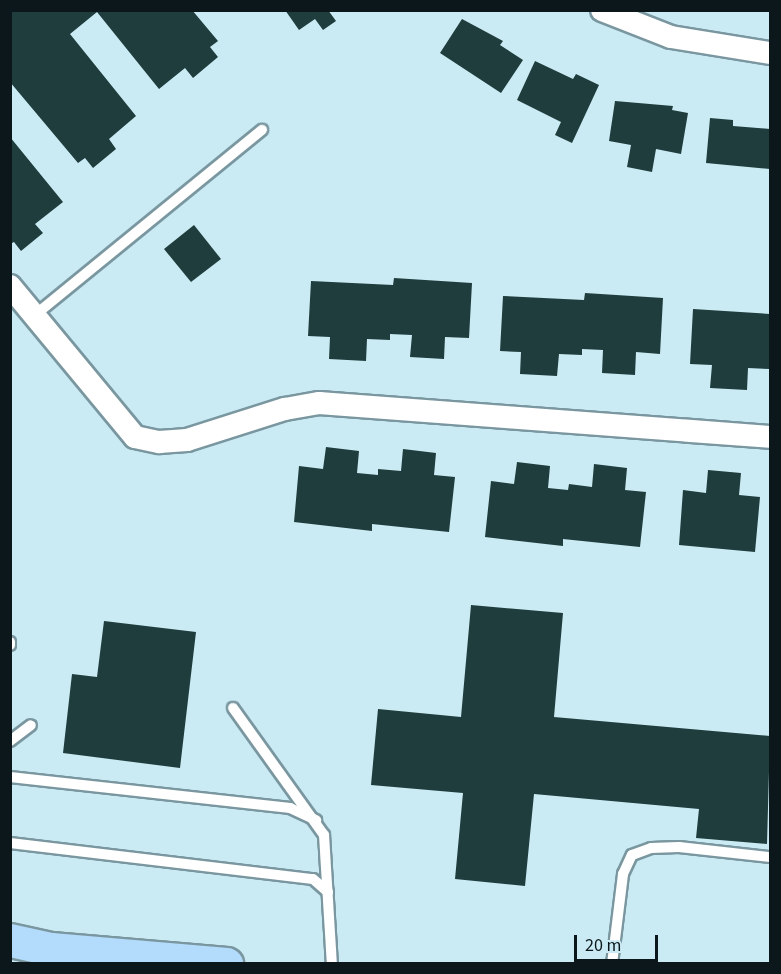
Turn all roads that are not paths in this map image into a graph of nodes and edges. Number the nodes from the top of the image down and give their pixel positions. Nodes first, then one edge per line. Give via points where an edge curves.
1 (602, 10) edge
2 (771, 53) edge
3 (262, 130) dead end
4 (10, 286) edge
5 (35, 315) junction
6 (771, 437) edge
7 (233, 708) dead end
8 (31, 725) dead end
9 (10, 741) edge
10 (10, 777) edge
11 (316, 820) junction
12 (10, 843) edge
13 (771, 857) edge
14 (328, 892) junction
15 (10, 940) edge
16 (225, 963) edge
17 (332, 963) edge
18 (612, 963) edge

1 - 2 street via 671,37
3 - 5 lane
4 - 5 street
5 - 6 street via 135,437 159,442 188,440 285,409 319,403
7 - 11 lane
8 - 9 lane
10 - 11 lane via 290,808
11 - 14 lane via 324,835
12 - 14 lane via 313,879
13 - 18 lane via 679,847 651,848 632,855 623,874
14 - 17 lane
15 - 16 main road via 51,949

